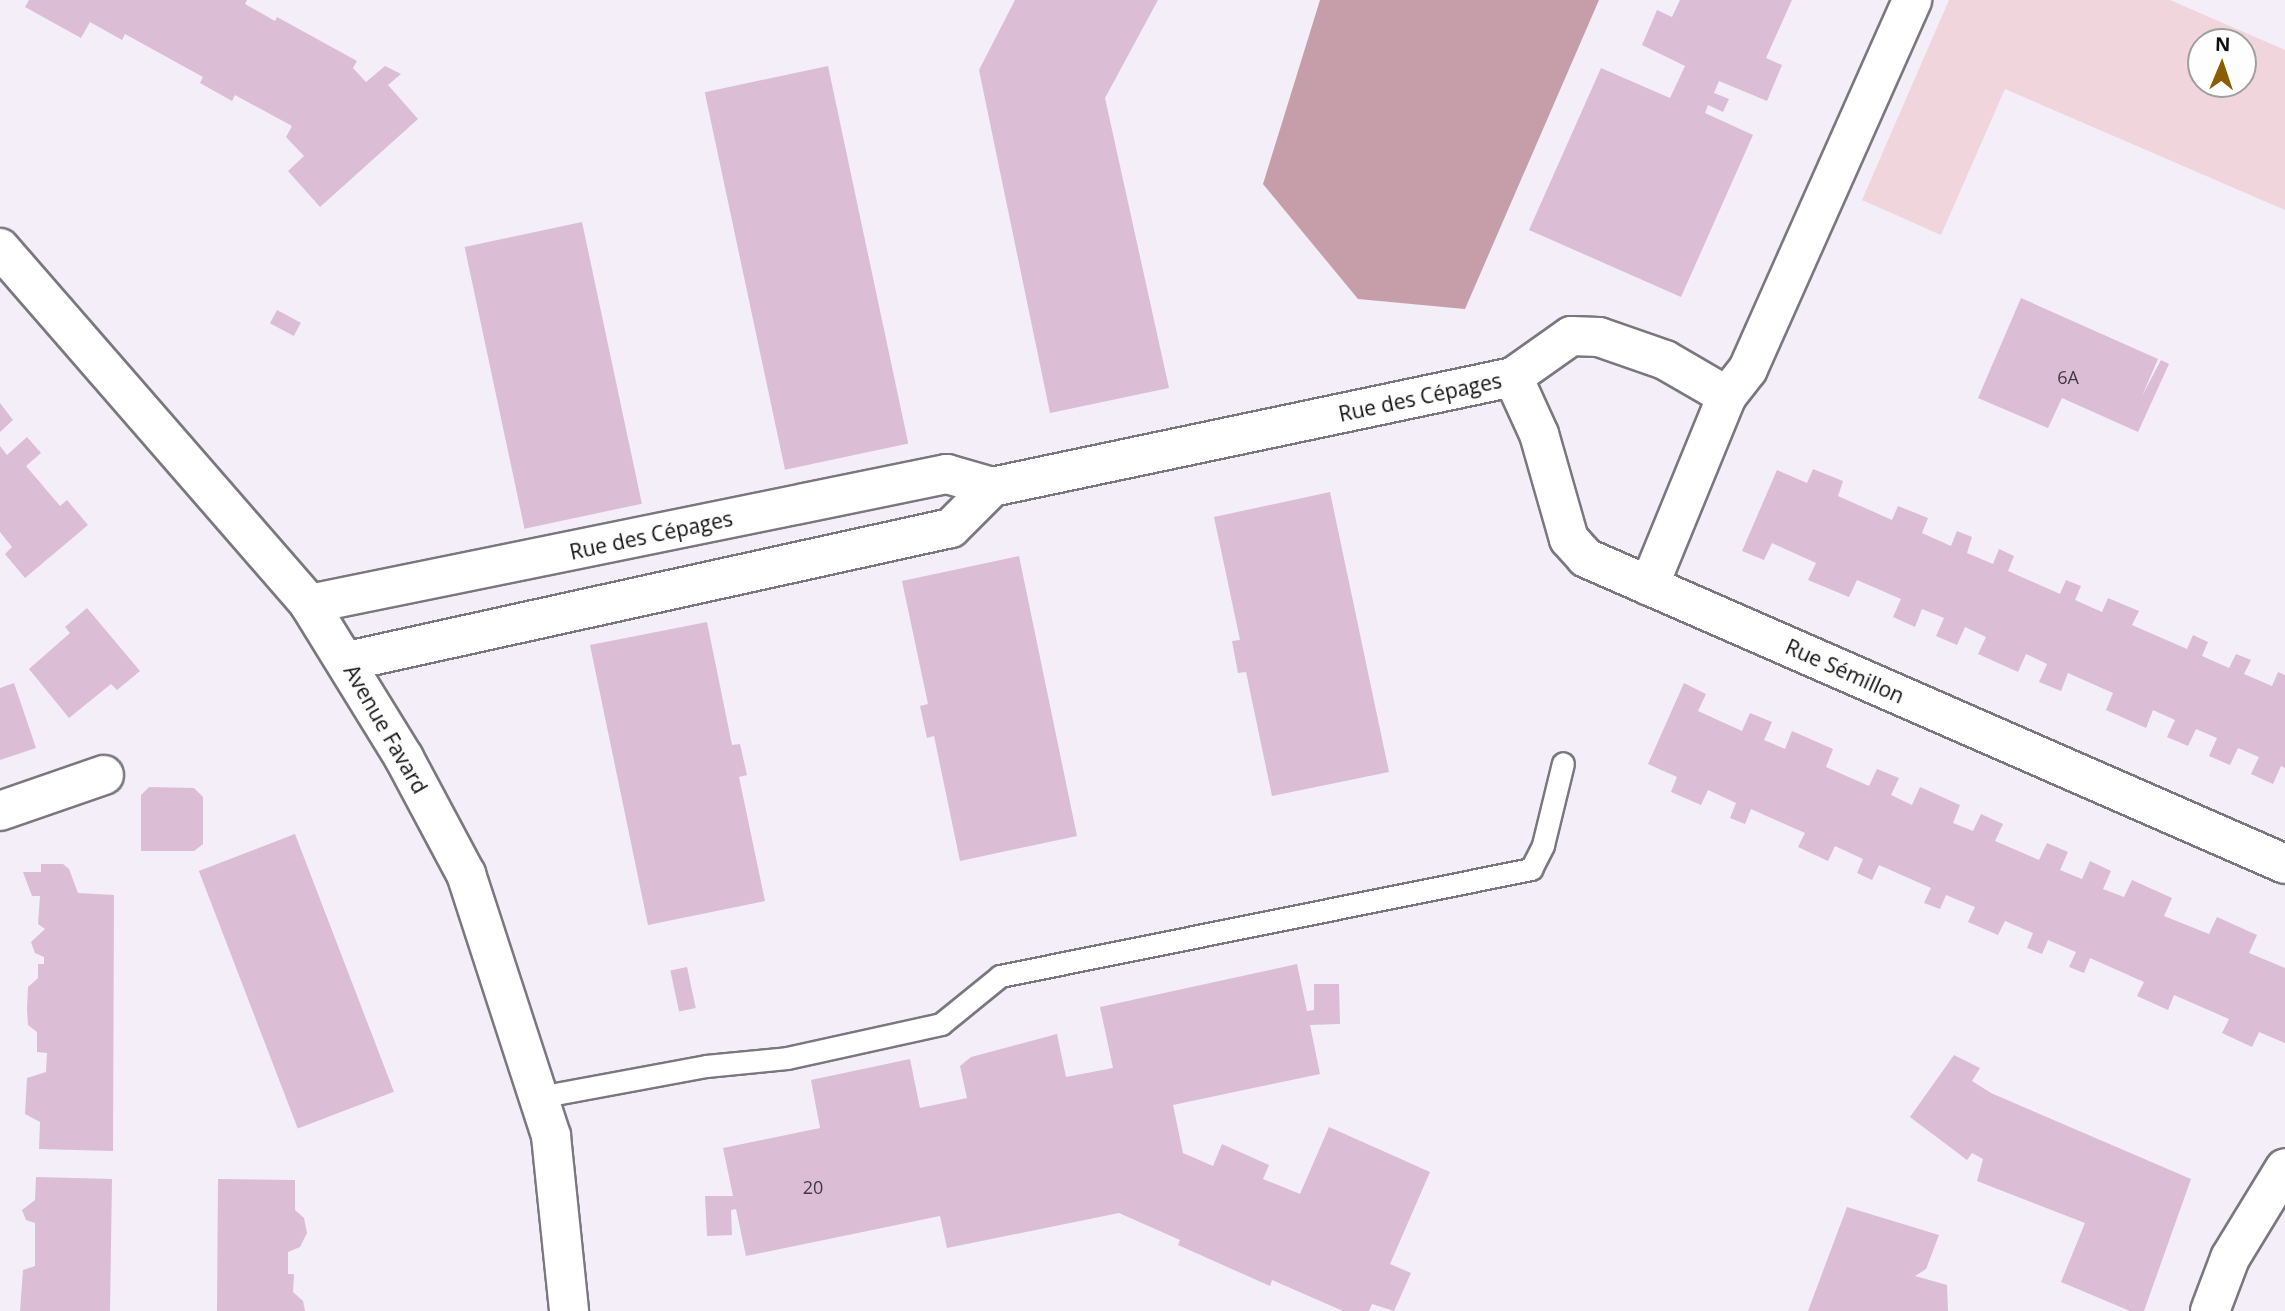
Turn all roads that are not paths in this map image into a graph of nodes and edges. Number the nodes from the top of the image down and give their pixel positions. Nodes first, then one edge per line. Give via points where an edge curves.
1 (1912, 0) edge
2 (0, 248) edge
3 (1513, 377) junction
4 (1727, 396) junction
5 (992, 487) junction
6 (1649, 586) junction
7 (309, 604) junction
8 (348, 661) junction
9 (1563, 763) dead end
10 (104, 775) dead end
11 (0, 811) edge
12 (2285, 864) edge
13 (538, 1097) junction
14 (2285, 1167) edge
15 (569, 1311) edge
16 (2210, 1311) edge

1 - 4 street via 1748,369
2 - 7 street, Avenue Favard
3 - 4 street, Rue des Cépages via 1570,336 1599,337 1665,360
3 - 5 street, Rue des Cépages
3 - 6 street, Rue Sémillon via 1539,435 1569,539 1586,558
4 - 6 street
5 - 7 street, Rue des Cépages via 947,474
5 - 8 street via 951,528
6 - 12 street, Rue Sémillon
7 - 8 street, Avenue Favard
8 - 13 street, Avenue Favard via 466,874
9 - 13 lane via 1543,845 1531,869 1000,976 941,1024 788,1058 706,1066
10 - 11 street
13 - 15 street, Avenue Favard via 551,1136
14 - 16 street via 2230,1258

